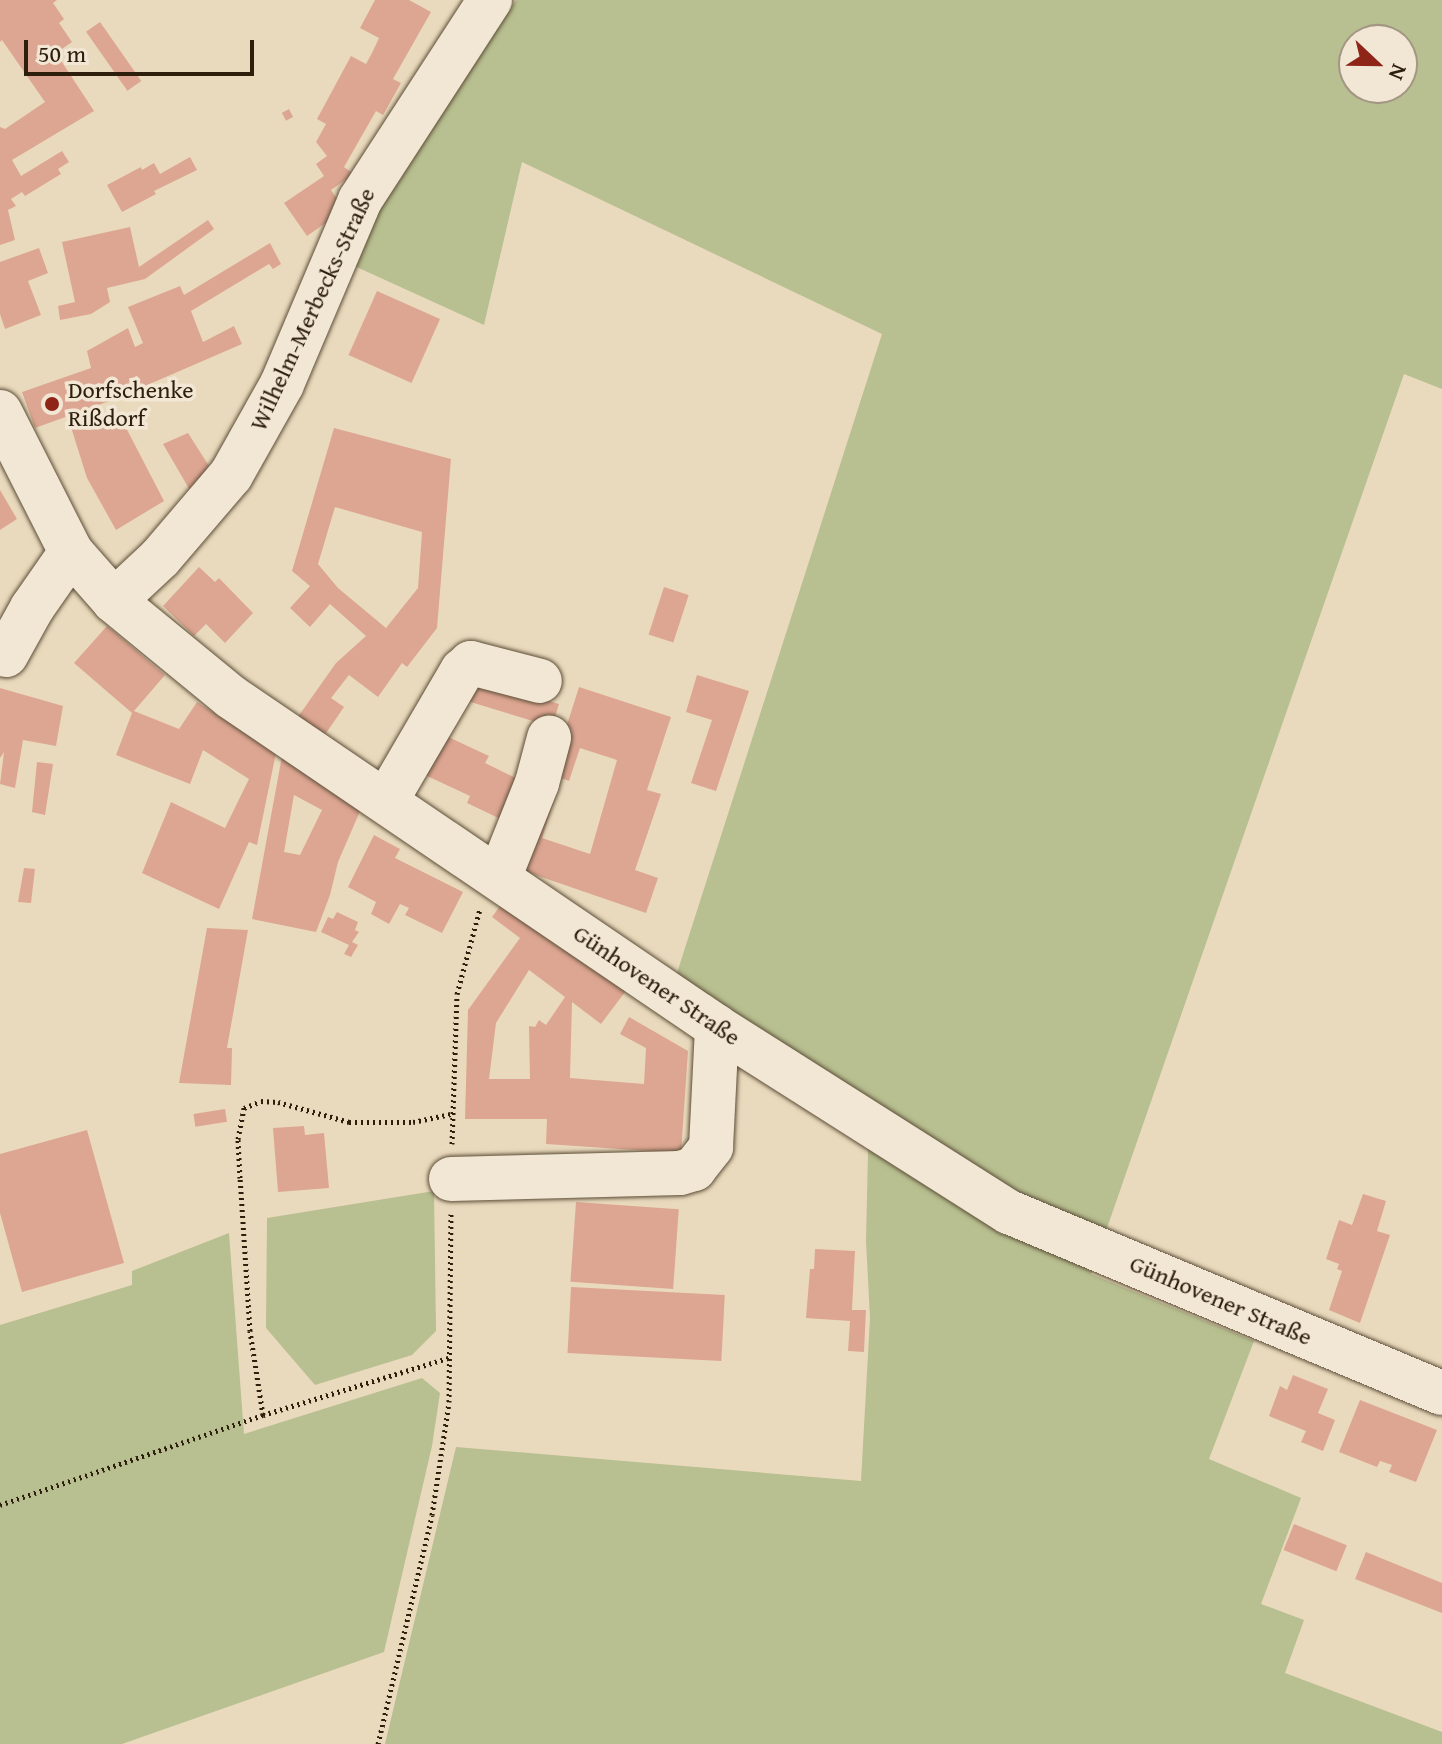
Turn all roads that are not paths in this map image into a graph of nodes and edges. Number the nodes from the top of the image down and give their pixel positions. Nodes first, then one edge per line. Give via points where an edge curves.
1 (490, 0) edge
2 (0, 412) edge
3 (71, 552) junction
4 (114, 601) junction
5 (6, 655) dead end
6 (540, 681) dead end
7 (549, 738) dead end
8 (386, 801) junction
9 (495, 876) junction
10 (717, 1027) junction
11 (451, 1179) road end
12 (1442, 1393) edge

1 - 4 street, Wilhelm-Merbecks-Straße via 360,200 282,384 231,475 160,558
2 - 3 street, Günhovener Straße
3 - 4 street, Günhovener Straße
3 - 5 street
4 - 8 street, Günhovener Straße via 231,697
6 - 8 street via 471,663
7 - 9 street via 537,783
8 - 9 street, Günhovener Straße
9 - 10 street, Günhovener Straße
10 - 11 street via 711,1147 694,1169
10 - 12 street, Günhovener Straße via 1009,1212

